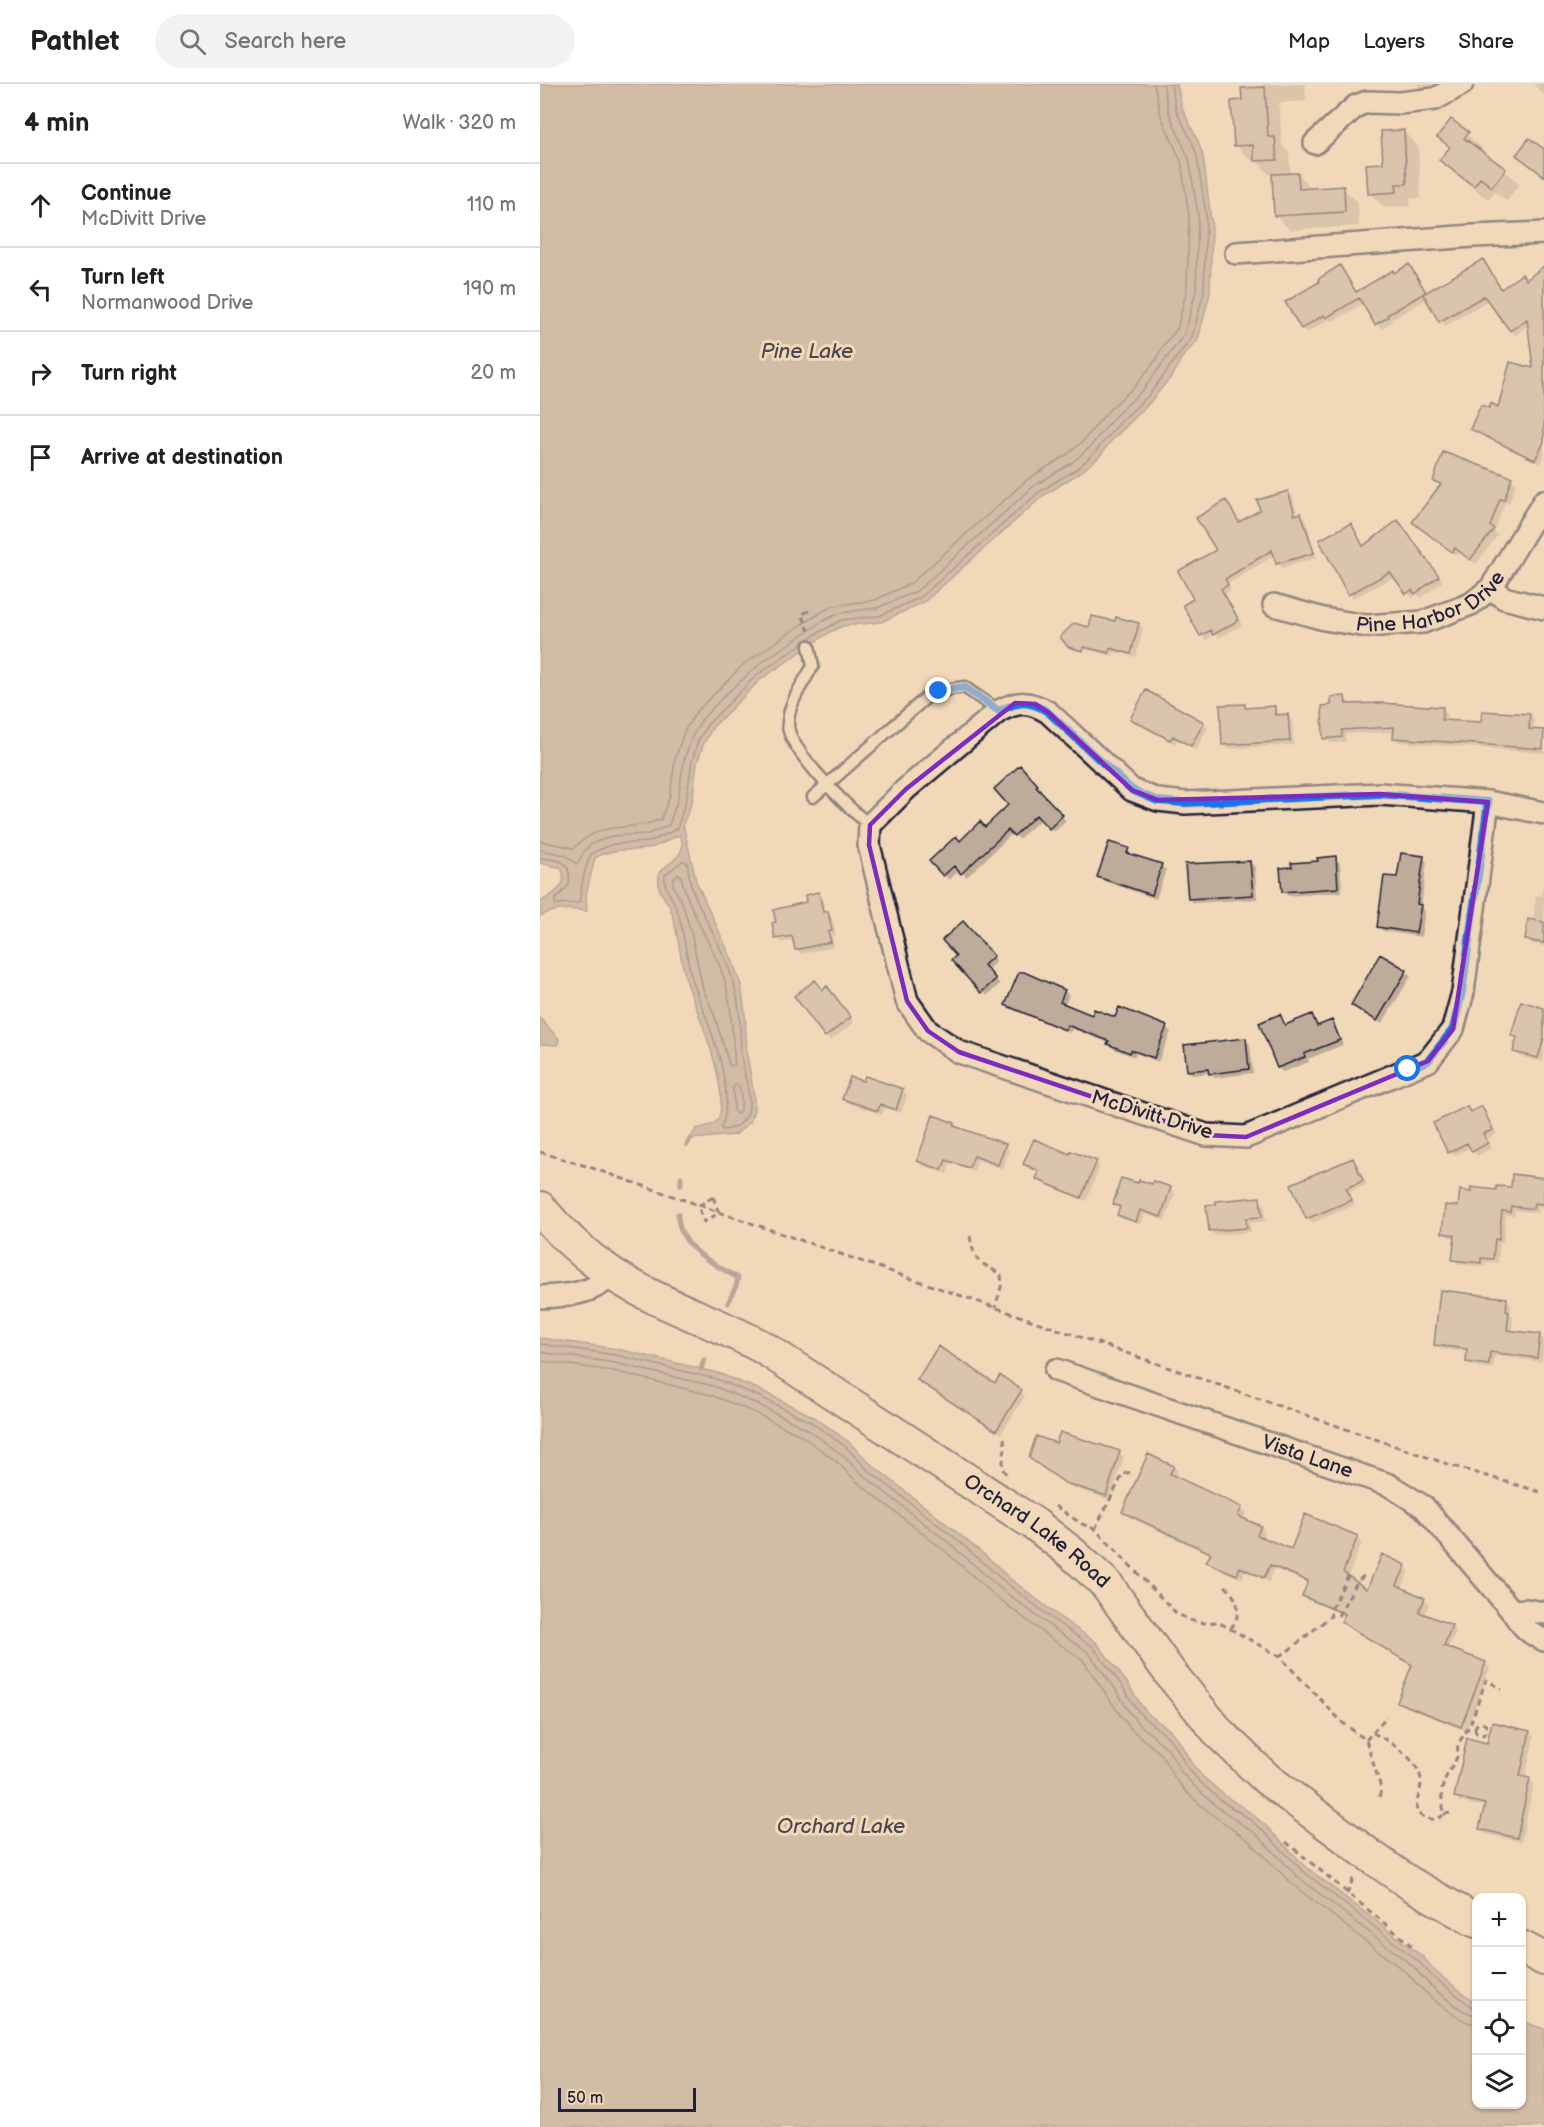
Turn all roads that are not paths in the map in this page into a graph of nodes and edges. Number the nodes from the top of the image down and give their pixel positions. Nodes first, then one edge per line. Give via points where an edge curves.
1 (1462, 84) edge
2 (1315, 143) dead end
3 (1544, 233) edge
4 (1236, 253) dead end
5 (1544, 501) edge
6 (1491, 588) junction
7 (1274, 605) dead end
8 (1544, 608) edge
9 (808, 646) dead end
10 (999, 711) junction
11 (827, 784) junction
12 (813, 797) dead end
13 (1488, 802) junction
14 (1544, 813) edge
15 (870, 825) junction
16 (540, 1208) edge
17 (612, 1274) junction
18 (540, 1297) edge
19 (1056, 1370) dead end
20 (1512, 1611) junction
21 (1544, 1613) edge
22 (1544, 1640) edge
23 (1472, 1919) edge
24 (1526, 1950) edge
25 (1544, 1959) edge

1 - 2 street via 1435,99 1367,102 1356,106
3 - 4 street
5 - 6 street, Pine Harbor Drive
6 - 7 street, Pine Harbor Drive via 1471,604 1423,622 1367,626
6 - 8 street via 1504,598
9 - 11 lane via 813,666 792,705 788,723 790,736 803,757
10 - 11 lane via 964,687 939,691 928,696
10 - 13 street via 1015,703 1035,704 1132,790 1158,801 1380,794
10 - 15 street via 906,789
11 - 12 lane
11 - 15 lane
13 - 14 street
13 - 15 street, McDivitt Drive via 1462,992 1453,1029 1428,1061 1246,1137 1206,1135 959,1052 928,1031 907,1001 869,844
16 - 17 main road, Orchard Lake Road via 578,1248
17 - 18 street via 588,1290
17 - 23 main road, Orchard Lake Road via 764,1348 1036,1525 1107,1585 1220,1734 1268,1779 1411,1884
19 - 20 street, Vista Lane via 1389,1485 1424,1507
20 - 21 street
20 - 22 street, Vista Lane via 1523,1627
24 - 25 main road

